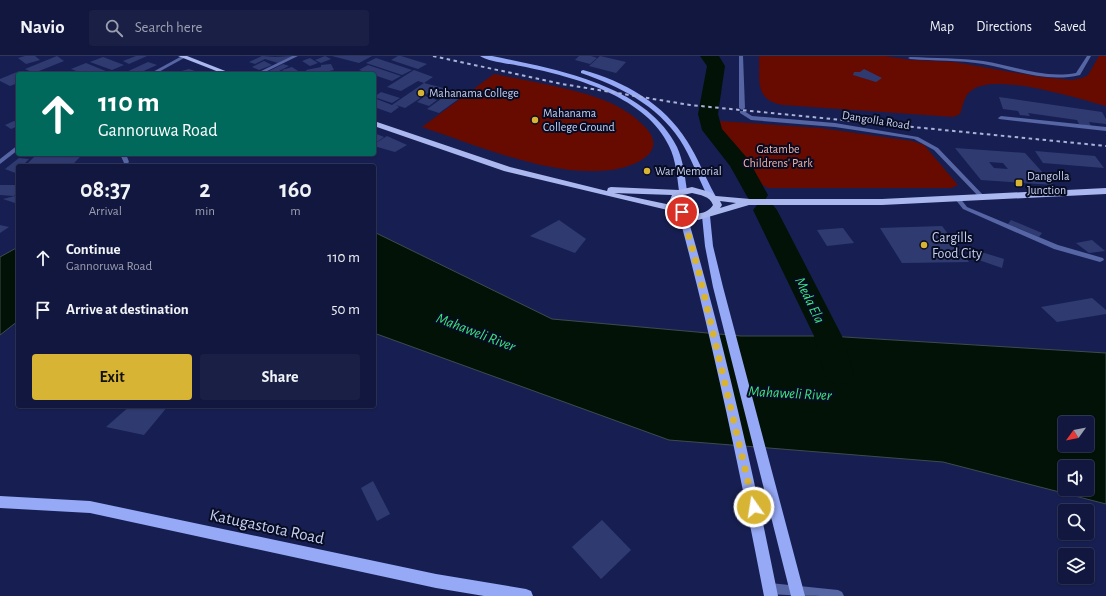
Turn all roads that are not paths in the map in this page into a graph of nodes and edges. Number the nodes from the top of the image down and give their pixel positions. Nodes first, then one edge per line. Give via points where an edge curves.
1 (296, 56) edge
2 (483, 56) edge
3 (511, 56) edge
4 (741, 56) edge
5 (962, 56) edge
6 (1089, 56) edge
7 (182, 57) edge
8 (910, 58) dead end
9 (983, 63) junction
10 (155, 72) edge
11 (224, 72) edge
12 (261, 72) edge
13 (1001, 118) dead end
14 (376, 125) edge
15 (1106, 129) edge
16 (16, 149) edge
17 (124, 156) edge
18 (0, 162) edge
19 (126, 162) dead end
20 (588, 189) junction
21 (1106, 191) edge
22 (681, 192) junction
23 (712, 196) junction
24 (983, 198) junction
25 (958, 199) junction
26 (750, 202) junction
27 (680, 211) junction
28 (711, 214) junction
29 (1100, 260) dead end
30 (0, 502) edge
31 (771, 592) edge
32 (797, 594) edge
33 (526, 596) edge
34 (838, 596) edge

1 - 12 street
2 - 22 main road via 572,75 598,84 636,106 662,129 670,140 675,152
3 - 23 main road via 558,65 600,78 647,102 663,115 683,140
4 - 24 street, Dangolla Road via 742,110 751,118 835,125 916,138 936,149
5 - 9 street
6 - 9 street via 1078,74 1067,77
7 - 10 street
7 - 11 highway
8 - 9 street
13 - 15 street
14 - 20 highway via 481,161
16 - 18 street
17 - 19 street
20 - 22 highway
20 - 27 highway
21 - 24 highway
22 - 23 highway via 697,190
22 - 27 highway via 674,201
23 - 26 highway
23 - 28 highway via 718,207
24 - 25 highway
25 - 26 highway
25 - 29 street via 965,208 1056,247
26 - 28 highway
27 - 28 highway via 698,216
27 - 31 main road via 693,246
28 - 32 main road via 709,246 718,287
30 - 33 main road, Katugastota Road via 90,507 436,581
31 - 32 street
32 - 34 street

